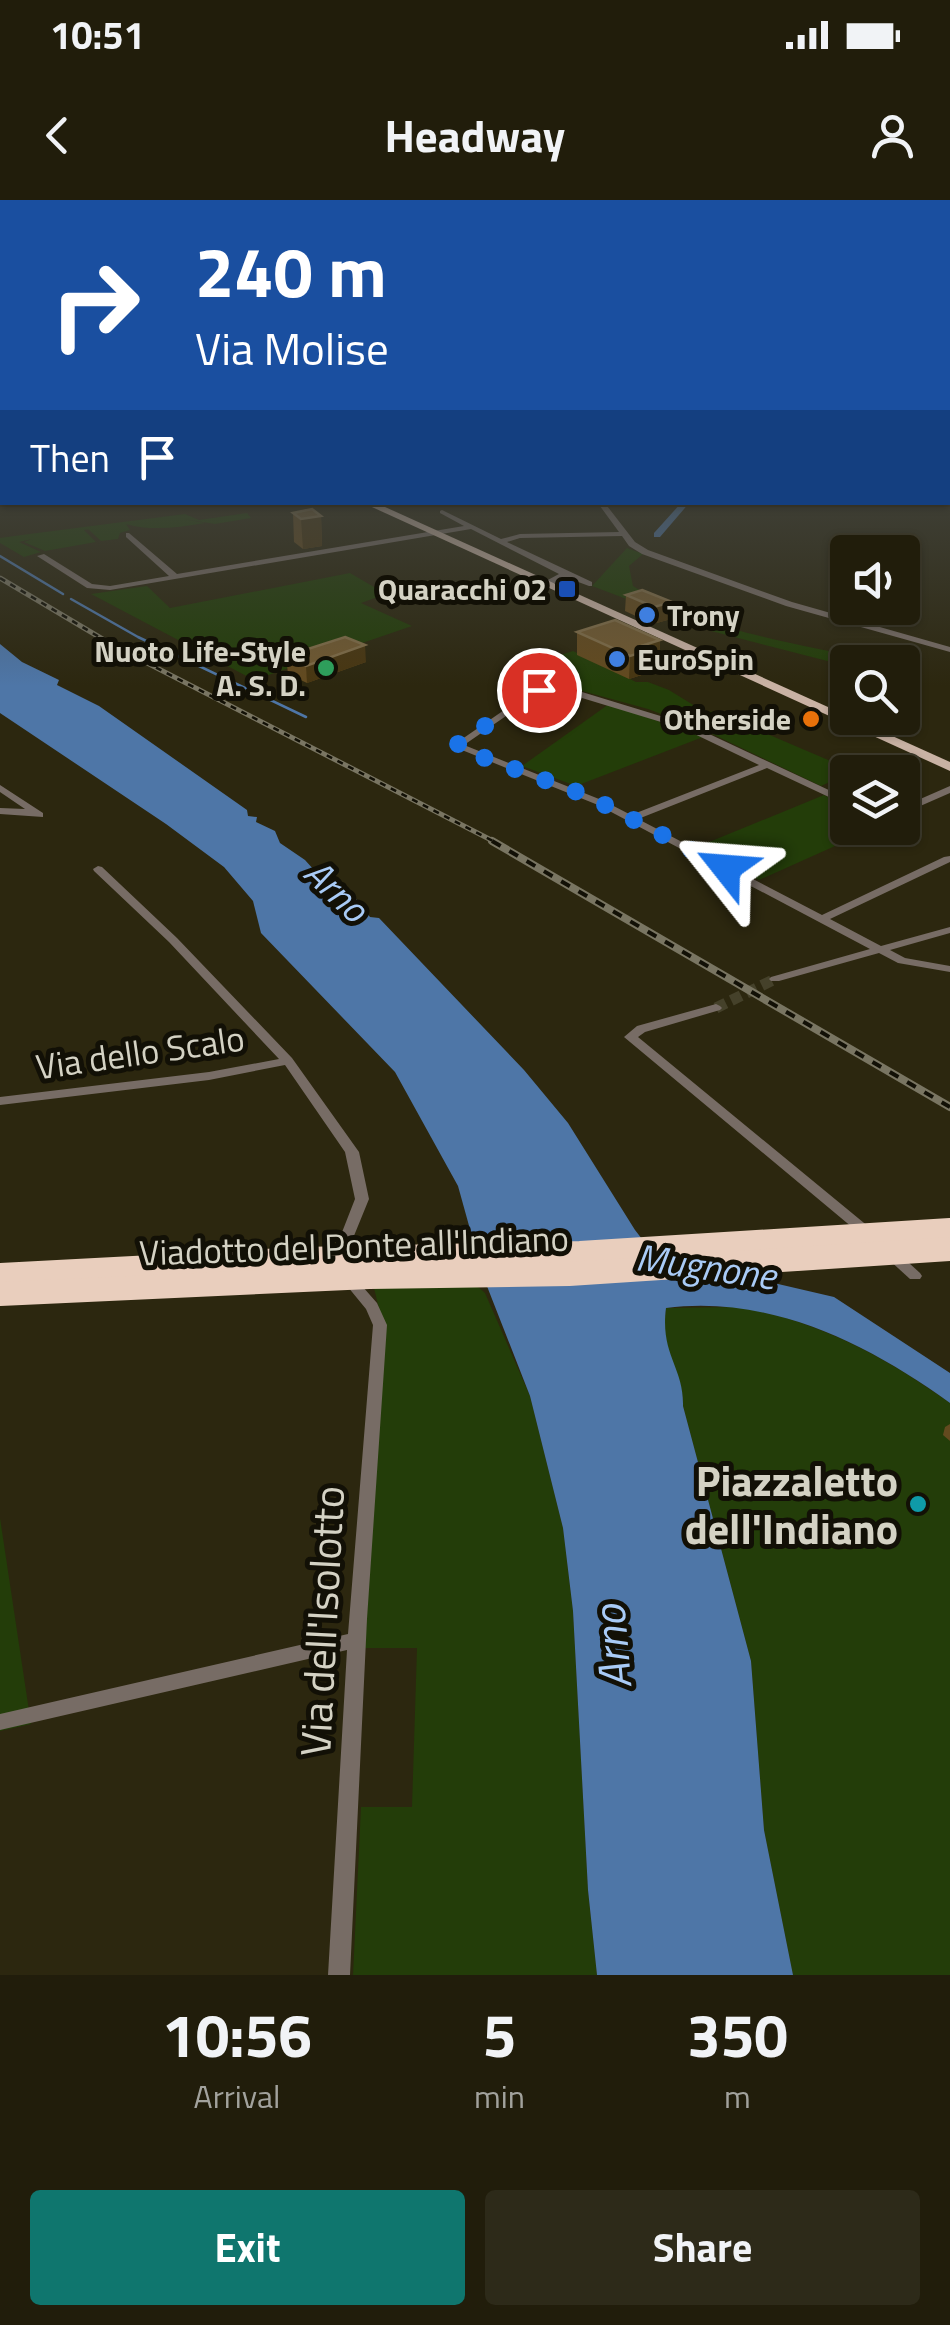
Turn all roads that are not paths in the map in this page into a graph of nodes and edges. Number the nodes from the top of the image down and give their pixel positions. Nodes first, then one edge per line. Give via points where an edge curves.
1 (406, 521) edge
2 (409, 521) edge
3 (458, 521) edge
4 (614, 521) edge
5 (470, 527) junction
6 (431, 532) junction
7 (624, 534) junction
8 (129, 535) dead end
9 (502, 540) junction
10 (565, 574) junction
11 (176, 578) junction
12 (84, 582) junction
13 (547, 584) junction
14 (589, 584) dead end
15 (949, 636) edge
16 (949, 649) edge
17 (769, 764) junction
18 (950, 766) edge
19 (0, 788) edge
20 (950, 790) edge
21 (830, 794) edge
22 (920, 803) edge
23 (0, 811) edge
24 (631, 818) junction
25 (948, 859) edge
26 (98, 870) dead end
27 (821, 919) junction
28 (950, 930) edge
29 (882, 951) junction
30 (950, 968) edge
31 (775, 979) tunnel mouth
32 (716, 1008) tunnel mouth
33 (288, 1061) junction
34 (0, 1100) edge
35 (950, 1230) edge
36 (344, 1245) dead end
37 (950, 1249) edge
38 (0, 1275) edge
39 (915, 1276) dead end
40 (350, 1281) dead end
41 (0, 1294) edge
42 (357, 1640) junction
43 (0, 1722) edge
44 (339, 1975) edge

1 - 6 main road
2 - 6 main road
3 - 5 street
4 - 7 street
5 - 6 street
5 - 9 street
6 - 11 street
6 - 13 main road
7 - 9 street
7 - 16 street via 645,552 789,604
8 - 11 street
9 - 10 street
10 - 13 street
10 - 14 street
11 - 12 street via 110,588
12 - 12 street via 89,576 55,553 42,556
13 - 18 main road
15 - 16 street
17 - 21 street
17 - 24 street
17 - 24 street via 642,711 564,689 539,690 458,744
19 - 23 street via 38,814
20 - 22 street
24 - 27 street
25 - 27 street
26 - 33 street
27 - 29 street
28 - 29 street
29 - 30 street via 909,963
29 - 31 street
32 - 39 street via 630,1038
33 - 34 street, Via dello Scalo
33 - 36 street via 352,1152 362,1198
35 - 38 highway, Viadotto del Ponte all'Indiano, bridge via 580,1253
37 - 41 highway, Viadotto del Ponte all'Indiano, bridge via 586,1273
40 - 42 street, Via dell'Isolotto via 380,1325
42 - 43 street
42 - 44 street, Via dell'Isolotto

